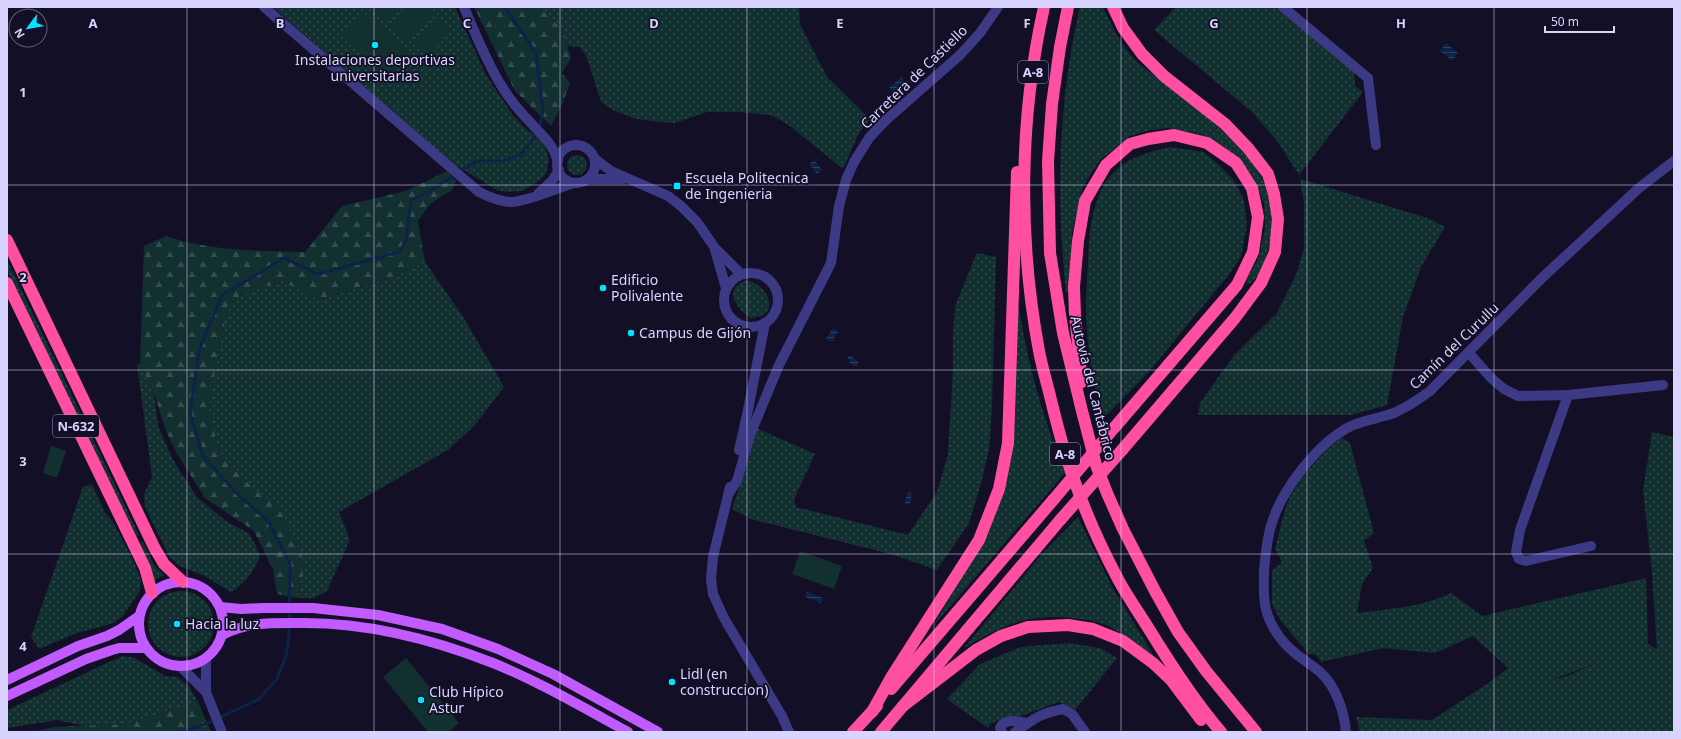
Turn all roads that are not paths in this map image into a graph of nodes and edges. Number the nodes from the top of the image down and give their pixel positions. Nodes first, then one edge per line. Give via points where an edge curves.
1 (264, 7) edge
2 (464, 7) edge
3 (998, 7) edge
4 (1038, 7) edge
5 (1044, 7) edge
6 (1068, 7) edge
7 (1113, 7) edge
8 (1283, 7) edge
9 (546, 137) junction
10 (1376, 145) dead end
11 (570, 146) junction
12 (594, 159) junction
13 (1674, 161) edge
14 (558, 165) junction
15 (588, 179) junction
16 (630, 179) junction
17 (574, 183) junction
18 (537, 195) junction
19 (7, 240) edge
20 (715, 248) junction
21 (741, 274) junction
22 (7, 283) edge
23 (726, 288) junction
24 (765, 323) junction
25 (752, 327) junction
26 (1469, 354) junction
27 (757, 370) junction
28 (1662, 385) dead end
29 (768, 392) junction
30 (1568, 395) junction
31 (748, 410) junction
32 (1090, 435) junction
33 (729, 492) junction
34 (1591, 546) dead end
35 (183, 582) junction
36 (152, 593) junction
37 (220, 607) junction
38 (139, 616) junction
39 (222, 635) junction
40 (146, 648) junction
41 (206, 659) junction
42 (181, 667) junction
43 (7, 680) edge
44 (206, 694) junction
45 (7, 696) edge
46 (902, 706) junction
47 (872, 712) junction
48 (782, 716) junction
49 (1026, 723) junction
50 (222, 732) edge
51 (628, 732) edge
52 (658, 732) edge
53 (788, 732) edge
54 (797, 732) edge
55 (854, 732) edge
56 (881, 732) edge
57 (1002, 732) edge
58 (1015, 732) edge
59 (1085, 732) edge
60 (1211, 732) edge
61 (1221, 732) edge
62 (1256, 732) edge
63 (1346, 732) edge

1 - 18 street via 479,192 512,202
2 - 9 street via 501,86
3 - 29 street, Carretera de Castiello via 980,33 960,55 869,138 854,162 839,206 830,263
4 - 47 highway via 1032,28 1020,103 1008,443 998,489 979,540 892,676
5 - 61 highway, A-8 via 1028,108 1025,170 1025,228 1029,284 1041,359 1074,480 1119,580 1172,666
6 - 32 highway, Autovía del Cantábrico / A-8 via 1052,104 1048,161 1050,253 1063,333
7 - 46 highway, bridge via 1123,28 1142,54 1164,76 1225,124 1268,174 1278,219 1275,252 1261,284 1235,318
8 - 10 street via 1368,78
9 - 11 street
9 - 14 street via 555,150
11 - 12 street via 584,147 592,153
11 - 14 street via 564,150
12 - 15 street via 595,168
12 - 16 street
13 - 26 street, Camín del Curullu via 1639,188 1543,278
14 - 17 street via 564,178
14 - 18 street via 552,181
15 - 16 street
15 - 17 street
16 - 20 street via 668,196 681,206 697,222
17 - 18 street
19 - 35 highway, N-632 via 154,547 164,564
20 - 21 street
20 - 23 street
21 - 23 street
21 - 24 street via 756,273 768,278 774,285 778,306
22 - 36 highway, N-632 via 145,568
23 - 25 street via 724,306 728,315 735,322
24 - 25 street
24 - 27 street
25 - 27 street via 756,337
26 - 30 street via 1491,378 1518,396
26 - 63 street, Camín del Curullu via 1413,404 1351,426 1325,444 1297,474 1270,528 1263,596 1271,625 1296,654 1328,681 1337,696
27 - 31 street
28 - 30 street
29 - 31 street, Carretera de Castiello via 760,404
29 - 33 street, Carretera de Castiello via 750,435 737,481
30 - 34 street via 1527,510 1516,552 1519,559 1526,560
31 - 33 street, Carretera de Castiello
32 - 47 highway, bridge via 1079,363 1074,287 1085,201 1106,165 1130,144 1174,135 1207,143 1236,163 1252,188 1258,217 1253,252 1237,285
32 - 62 highway, Autovía del Cantábrico / A-8 via 1096,465 1123,529 1178,632
33 - 48 street, Carretera de Castiello via 713,558 711,579 714,594 724,618
35 - 36 main road, N-632 via 171,583
35 - 37 main road, N-632 via 205,589
36 - 38 main road
37 - 39 main road, N-632 via 224,622
37 - 52 main road via 241,610 313,608 378,615 442,629 498,649 553,674
38 - 40 main road via 138,628
38 - 43 main road via 120,630 78,646
39 - 41 main road, N-632 via 215,651
39 - 51 main road via 235,628 262,623 314,623 377,630 446,646 527,679
40 - 42 main road via 164,664
40 - 45 main road via 112,650 86,659
41 - 42 main road via 194,665
41 - 44 street
42 - 44 street
44 - 50 street
46 - 56 highway
46 - 60 highway via 976,650 1001,636 1028,627 1068,625 1093,629 1123,641 1153,663 1171,680
47 - 55 highway
48 - 53 street, Carretera de Castiello
48 - 54 street, Carretera de Castiello
49 - 57 street via 1006,722 1001,725
49 - 58 street
49 - 59 street via 1042,714 1063,709 1072,714

